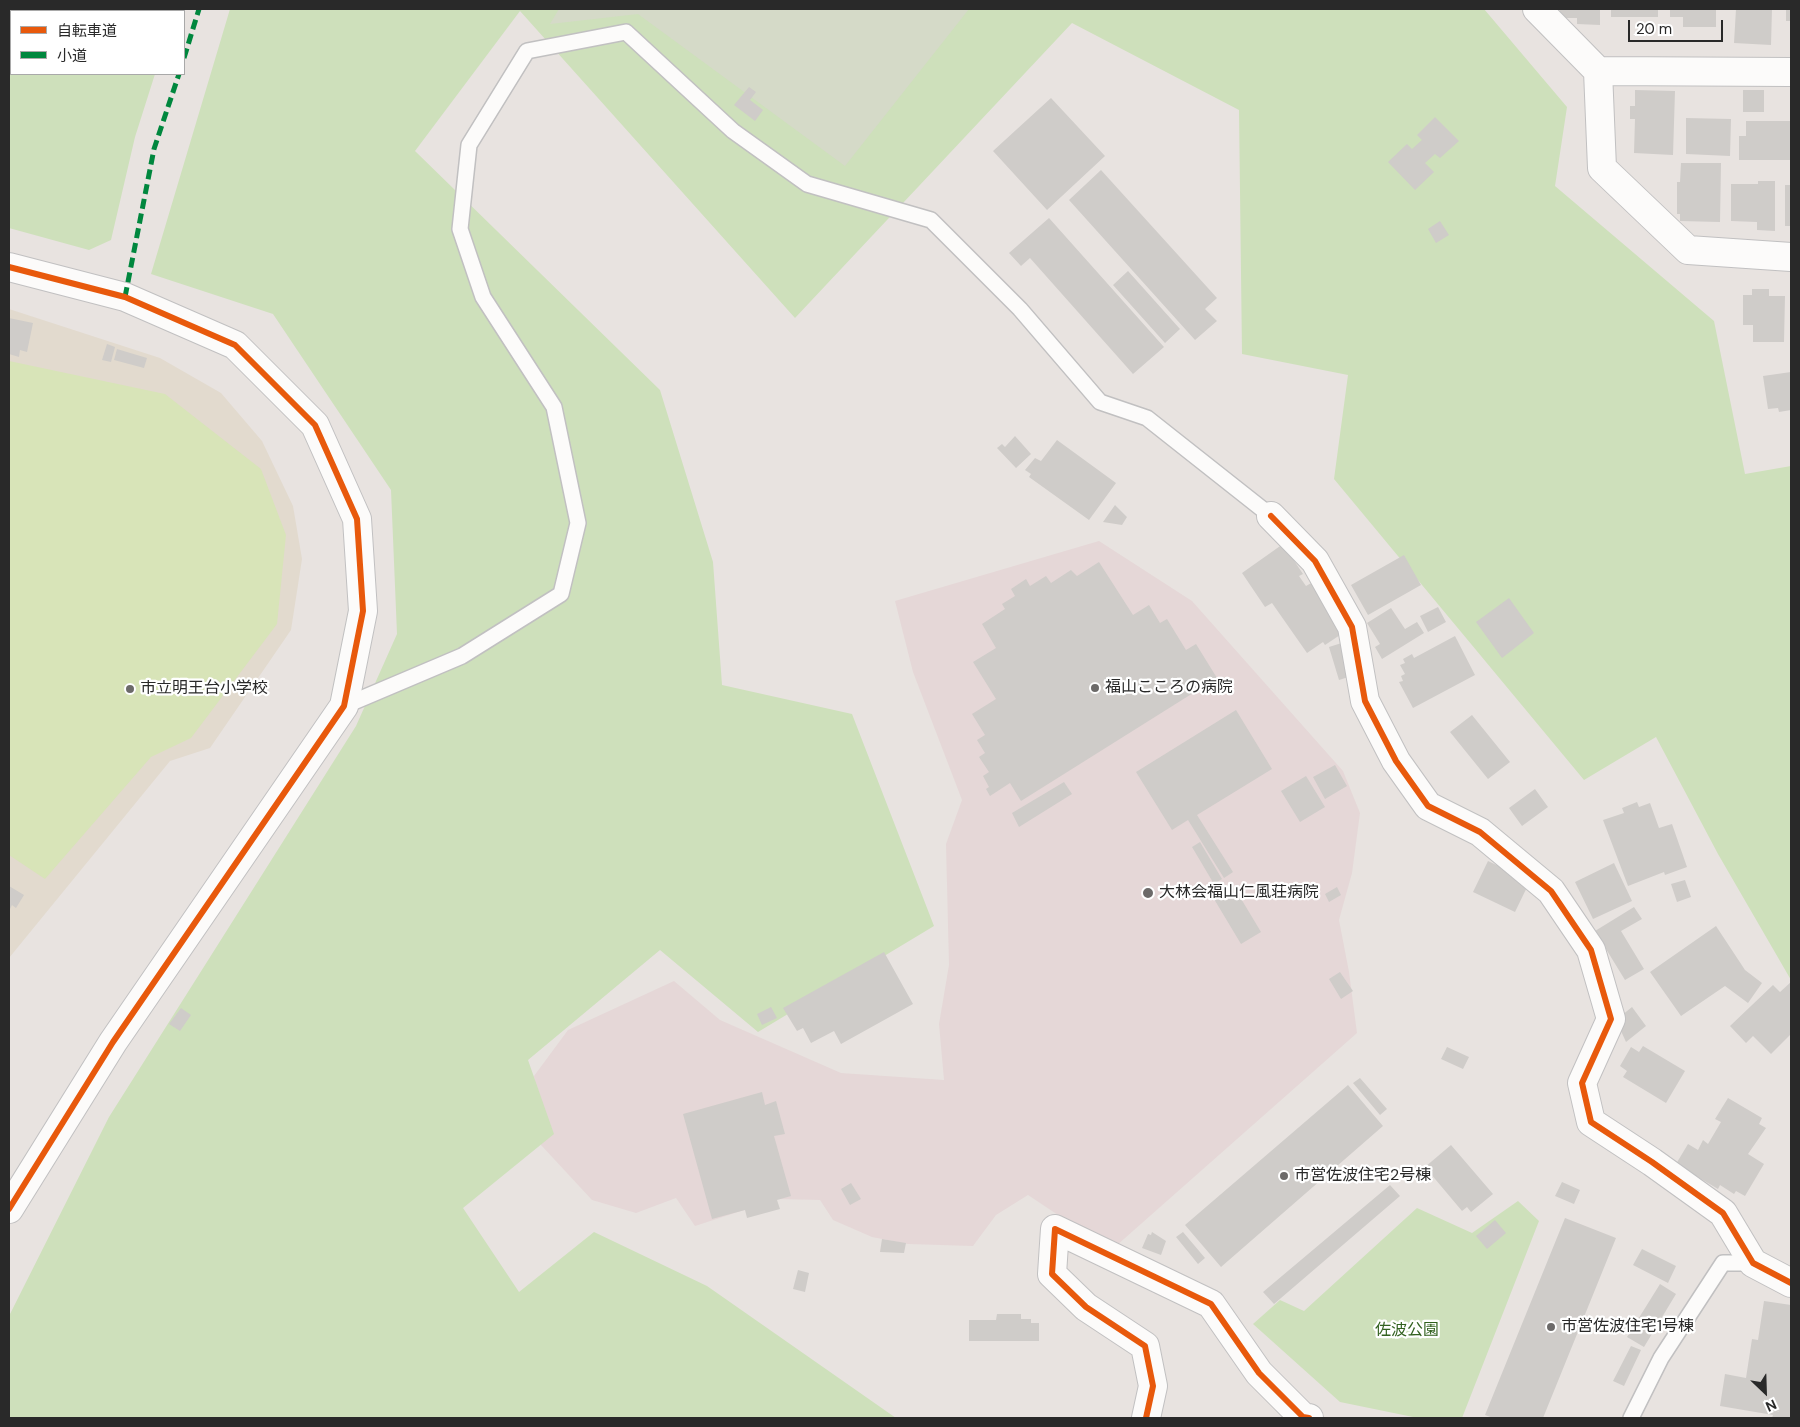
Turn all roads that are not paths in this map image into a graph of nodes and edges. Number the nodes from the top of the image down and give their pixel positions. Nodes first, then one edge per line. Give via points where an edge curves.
1 (1538, 9) edge
2 (1598, 71) junction
3 (1791, 72) edge
4 (1791, 257) edge
5 (9, 267) edge
6 (1271, 516) joint
7 (344, 706) junction
8 (9, 1209) edge
9 (1753, 1263) junction
10 (1791, 1283) edge
11 (1146, 1418) edge
12 (1309, 1418) edge
13 (1631, 1418) edge

1 - 2 street
2 - 3 street
2 - 4 street via 1602,168 1688,250
5 - 7 street via 124,297 235,345 315,425 357,519 363,611
6 - 7 lane via 1147,418 1100,402 1020,309 931,220 807,184 733,131 626,32 527,52 469,145 460,230 483,297 554,407 578,523 561,594 462,656
6 - 9 street via 1315,561 1352,627 1364,701 1396,761 1428,806 1480,832 1551,891 1591,950 1611,1019 1582,1084 1591,1122 1723,1213
7 - 8 street via 112,1042
9 - 10 street
9 - 13 lane via 1723,1263 1661,1358
11 - 12 street via 1153,1386 1145,1346 1086,1307 1052,1274 1055,1229 1211,1304 1259,1373 1303,1417

